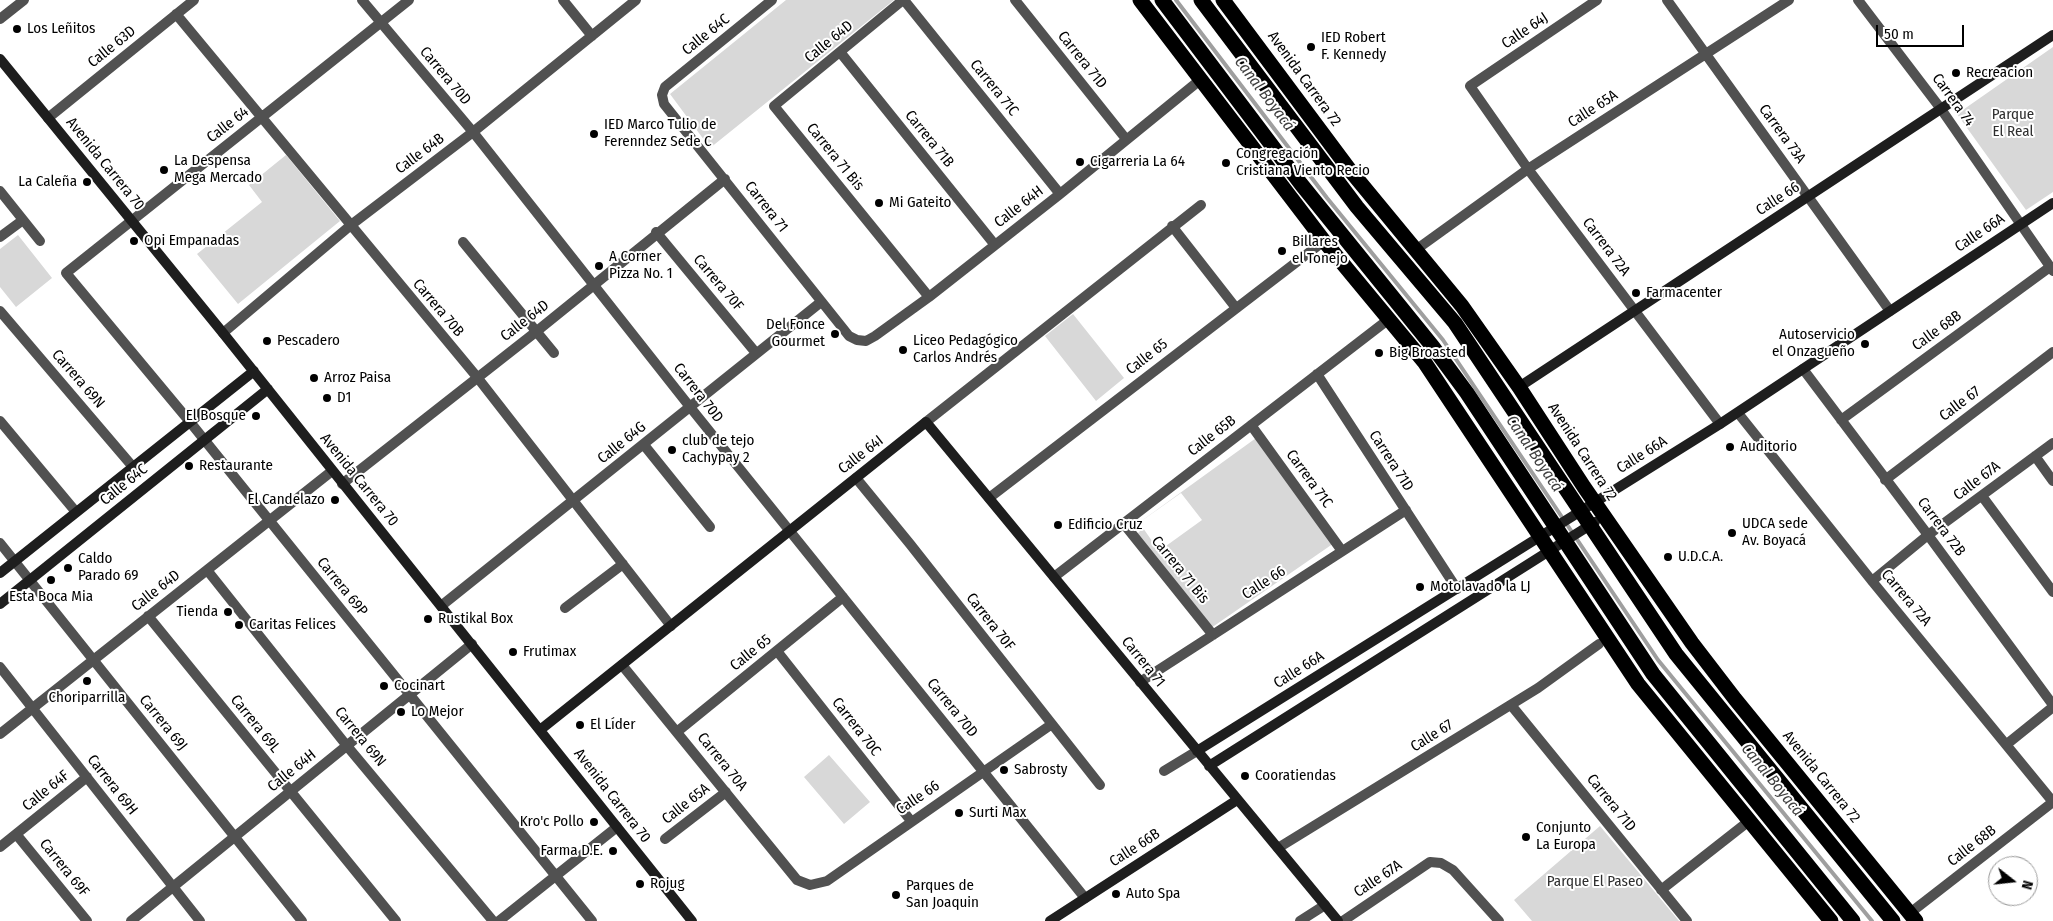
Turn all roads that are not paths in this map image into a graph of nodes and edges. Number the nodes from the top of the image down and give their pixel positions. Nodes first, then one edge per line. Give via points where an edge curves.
1 (24, 0) edge
2 (194, 0) edge
3 (362, 0) edge
4 (409, 0) edge
5 (563, 0) edge
6 (636, 0) edge
7 (772, 0) edge
8 (904, 0) edge
9 (1015, 0) edge
10 (1140, 0) edge
11 (1162, 0) edge
12 (1201, 0) edge
13 (1223, 0) edge
14 (1597, 0) edge
15 (1667, 0) edge
16 (1788, 0) edge
17 (1858, 0) edge
18 (176, 14) junction
19 (0, 19) edge
20 (380, 22) junction
21 (2053, 35) edge
22 (592, 36) junction
23 (840, 52) junction
24 (1704, 54) junction
25 (0, 59) edge
26 (1274, 67) junction
27 (1200, 80) junction
28 (1470, 86) joint
29 (662, 95) joint
30 (1276, 101) junction
31 (774, 106) joint
32 (1941, 109) junction
33 (262, 117) junction
34 (48, 118) junction
35 (473, 132) junction
36 (1266, 138) junction
37 (1126, 139) junction
38 (1317, 155) junction
39 (1349, 169) junction
40 (1528, 169) junction
41 (1270, 172) junction
42 (724, 179) junction
43 (0, 191) edge
44 (1060, 194) junction
45 (1808, 197) junction
46 (2053, 202) edge
47 (1201, 205) dead end
48 (23, 220) junction
49 (132, 220) junction
50 (2022, 223) junction
51 (350, 225) junction
52 (1172, 226) junction
53 (656, 232) junction
54 (0, 237) edge
55 (40, 241) dead end
56 (1324, 241) junction
57 (463, 242) dead end
58 (995, 245) junction
59 (1417, 249) junction
60 (2051, 269) edge
61 (66, 273) joint
62 (594, 285) junction
63 (928, 297) junction
64 (821, 302) junction
65 (1236, 308) junction
66 (0, 311) edge
67 (1635, 311) junction
68 (1890, 311) junction
69 (1389, 319) junction
70 (4, 323) edge
71 (536, 331) junction
72 (224, 333) junction
73 (849, 336) joint
74 (2053, 352) edge
75 (554, 353) dead end
76 (756, 353) junction
77 (1803, 369) junction
78 (254, 371) junction
79 (1317, 374) junction
80 (477, 378) junction
81 (1519, 388) junction
82 (268, 389) junction
83 (690, 407) junction
84 (1738, 412) junction
85 (1841, 420) junction
86 (0, 421) edge
87 (190, 422) junction
88 (926, 422) junction
89 (1720, 424) junction
90 (1251, 425) junction
91 (204, 440) junction
92 (2053, 443) edge
93 (644, 445) junction
94 (2035, 456) junction
95 (133, 467) junction
96 (332, 471) junction
97 (856, 478) junction
98 (1885, 480) junction
99 (2053, 481) edge
100 (342, 484) junction
101 (1982, 496) junction
102 (989, 498) junction
103 (574, 501) junction
104 (1595, 502) junction
105 (1406, 510) junction
106 (76, 512) junction
107 (1577, 513) junction
108 (1604, 517) junction
109 (269, 521) junction
110 (1124, 524) junction
111 (1558, 526) junction
112 (710, 527) dead end
113 (1587, 528) junction
114 (790, 531) junction
115 (1928, 535) junction
116 (1540, 536) junction
117 (1568, 540) junction
118 (0, 543) edge
119 (1342, 551) junction
120 (1550, 551) junction
121 (15, 561) junction
122 (623, 564) junction
123 (206, 570) junction
124 (0, 573) edge
125 (1054, 577) junction
126 (30, 580) junction
127 (1872, 581) junction
128 (1457, 589) junction
129 (2053, 592) edge
130 (843, 597) junction
131 (0, 604) edge
132 (442, 606) junction
133 (565, 608) dead end
134 (148, 616) junction
135 (671, 626) junction
136 (1213, 634) junction
137 (472, 644) junction
138 (1599, 644) dead end
139 (777, 651) junction
140 (93, 660) junction
141 (622, 665) junction
142 (0, 668) edge
143 (1140, 682) junction
144 (411, 695) junction
145 (1511, 705) junction
146 (2053, 706) edge
147 (33, 708) junction
148 (1052, 724) junction
149 (540, 730) junction
150 (678, 731) junction
151 (0, 734) edge
152 (2007, 744) junction
153 (347, 746) junction
154 (1197, 751) junction
155 (1209, 766) junction
156 (1164, 771) dead end
157 (984, 772) junction
158 (87, 777) junction
159 (1100, 785) dead end
160 (291, 792) junction
161 (726, 792) junction
162 (1237, 800) junction
163 (2053, 802) edge
164 (912, 820) junction
165 (1750, 821) junction
166 (617, 826) junction
167 (16, 834) junction
168 (1786, 836) junction
169 (235, 837) junction
170 (665, 839) dead end
171 (0, 847) edge
172 (1278, 848) junction
173 (1788, 867) junction
174 (556, 875) junction
175 (797, 880) joint
176 (173, 887) junction
177 (1661, 890) junction
178 (1085, 898) junction
179 (1325, 905) junction
180 (1065, 917) edge
181 (1913, 917) edge
182 (88, 921) edge
183 (131, 921) edge
184 (200, 921) edge
185 (302, 921) edge
186 (396, 921) edge
187 (494, 921) edge
188 (499, 921) edge
189 (592, 921) edge
190 (692, 921) edge
191 (1050, 921) edge
192 (1300, 921) edge
193 (1338, 921) edge
194 (1343, 921) edge
195 (1498, 921) edge
196 (1687, 921) edge
197 (1831, 921) edge
198 (1853, 921) edge
199 (1893, 921) edge

1 - 19 street
2 - 18 street, Calle 63D
3 - 20 street, Carrera 70D
4 - 20 street, Calle 64
5 - 22 street
6 - 22 street, Calle 64B
7 - 29 street, Calle 64C via 665,87
8 - 23 street, Calle 64D
8 - 44 street, Carrera 71C
9 - 37 street, Carrera 71D
10 - 27 highway
11 - 36 highway
12 - 30 highway
13 - 26 highway, Avenida Carrera 72
14 - 28 street, Calle 64J
15 - 24 street, Carrera 73A
16 - 24 street, Calle 65A
17 - 32 street, Carrera 74
18 - 33 street, Carrera 70B
18 - 34 street, Calle 63D
20 - 33 street, Calle 64
20 - 35 street, Carrera 70D
21 - 32 street, Calle 66
22 - 35 street, Calle 64B
23 - 31 street, Calle 64D
23 - 58 street, Carrera 71B
24 - 40 street, Calle 65A
24 - 45 street, Carrera 73A
25 - 34 street, Avenida Carrera 70
26 - 30 highway
26 - 39 highway, Avenida Carrera 72
27 - 37 street, Calle 64H
27 - 41 highway
28 - 40 street, Carrera 72A
29 - 42 street, Carrera 71 via 664,104
30 - 38 highway
31 - 63 street, Carrera 71 Bis
32 - 45 street, Calle 66
32 - 50 street, Carrera 74
33 - 49 street, Calle 64
33 - 51 street, Carrera 70B
34 - 49 street, Avenida Carrera 70
35 - 51 street, Calle 64B
35 - 62 street, Carrera 70D
36 - 41 highway
36 - 111 highway via 1433,347
37 - 44 street, Calle 64H
38 - 39 highway
38 - 107 highway via 1454,323
39 - 59 highway, Avenida Carrera 72
40 - 59 street, Calle 65A
40 - 67 street, Carrera 72A
41 - 56 highway
42 - 53 street, Calle 64D
42 - 64 street, Carrera 71
43 - 48 street
44 - 58 street, Calle 64H
45 - 67 street, Calle 66
45 - 68 street, Carrera 73A
46 - 50 street, Calle 66A
47 - 52 street, Calle 64I
48 - 54 street
48 - 55 street
49 - 61 street, Calle 64
49 - 72 street, Avenida Carrera 70
50 - 60 street, Carrera 74
50 - 68 street, Calle 66A
51 - 72 street, Calle 64B
51 - 80 street, Carrera 70B
52 - 65 street
52 - 88 street, Calle 64I
53 - 62 street, Calle 64D
53 - 76 street, Carrera 70F
56 - 65 street, Calle 65
56 - 69 highway
57 - 71 street
58 - 63 street, Calle 64H
59 - 81 highway, Avenida Carrera 72 via 1462,306
60 - 85 street, Calle 68B
61 - 87 street, Carrera 69P
62 - 71 street, Calle 64D
62 - 83 street, Carrera 70D
63 - 73 street, Calle 64H via 866,341
64 - 73 street, Carrera 71
64 - 76 street, Calle 64G
65 - 102 street, Calle 65
66 - 70 street, Carrera 69N
67 - 81 street, Calle 66
67 - 89 street, Carrera 72A
68 - 77 street, Calle 66A
69 - 79 street, Calle 65B
69 - 116 highway via 1448,397
70 - 95 street, Carrera 69N
71 - 75 street
71 - 80 street, Calle 64D
72 - 78 street, Avenida Carrera 70
74 - 98 street, Calle 67
76 - 83 street, Calle 64G
77 - 84 street, Calle 66A
77 - 85 street, Carrera 72B
78 - 82 street, Avenida Carrera 70
78 - 87 street, Calle 64C
79 - 90 street, Calle 65B
79 - 105 street, Carrera 71D
80 - 100 street, Calle 64D
80 - 103 street, Carrera 70B
81 - 104 highway, Avenida Carrera 72
82 - 91 street, Calle 64C
82 - 96 street, Avenida Carrera 70
83 - 93 street, Calle 64G
83 - 114 street, Carrera 70D
84 - 89 street, Calle 66A
84 - 127 street, Carrera 72A
85 - 98 street, Carrera 72B
86 - 106 street
87 - 91 street, Carrera 69P
87 - 95 street, Calle 64C
88 - 97 street, Calle 64I
88 - 102 street, Carrera 71
89 - 104 street, Calle 66A
90 - 110 street, Calle 65B
90 - 119 street, Carrera 71C
91 - 109 street, Carrera 69P
91 - 126 street, Calle 64C
92 - 94 street, Calle 67A
93 - 103 street, Calle 64G
93 - 112 street
94 - 99 street
94 - 101 street, Calle 67A
95 - 106 street, Calle 64C
96 - 100 street, Avenida Carrera 70
96 - 109 street, Calle 64D
97 - 114 street, Calle 64I
97 - 148 street, Carrera 70F
98 - 115 street, Carrera 72B
100 - 132 street, Avenida Carrera 70
101 - 115 street, Calle 67A
101 - 129 street
102 - 125 street, Carrera 71
103 - 122 street, Carrera 70B
103 - 132 street, Calle 64G
104 - 107 street, Calle 66A
104 - 108 highway, Avenida Carrera 72
105 - 119 street, Calle 66
105 - 128 street, Carrera 71D
106 - 121 street, Calle 64C
107 - 111 street, Calle 66A
107 - 113 highway
108 - 113 street
108 - 181 highway, Avenida Carrera 72 via 1735,699
109 - 123 street, Calle 64D
109 - 144 street, Carrera 69P
110 - 125 street, Calle 65B
110 - 136 street, Carrera 71 Bis
111 - 116 street, Calle 66A
111 - 117 highway
113 - 117 street
113 - 199 highway via 1676,654
114 - 130 street, Carrera 70D
114 - 135 street, Calle 64I
115 - 127 street, Calle 67A
115 - 146 street, Carrera 72B
116 - 120 highway
116 - 128 street, Calle 66A
117 - 120 street
117 - 168 highway via 1654,674
118 - 121 street, Carrera 69J
119 - 136 street, Calle 66
120 - 155 street
120 - 165 highway via 1638,684
121 - 124 street, Calle 64C
121 - 126 street, Carrera 69J
122 - 133 street
122 - 135 street, Carrera 70B
123 - 134 street, Calle 64D
123 - 153 street, Carrera 69N
125 - 143 street, Carrera 71
126 - 131 street, Calle 64C
126 - 140 street, Carrera 69J
127 - 152 street, Carrera 72A
128 - 154 street, Calle 66A
130 - 139 street, Calle 65
130 - 157 street, Carrera 70D
132 - 137 street, Avenida Carrera 70
134 - 140 street, Calle 64D
134 - 160 street, Carrera 69L
135 - 141 street, Calle 64I
136 - 143 street, Calle 66
137 - 144 street, Calle 64H
137 - 149 street, Avenida Carrera 70
138 - 145 street, Calle 67
139 - 150 street, Calle 65
139 - 164 street, Carrera 70C
140 - 147 street, Calle 64D
140 - 169 street, Carrera 69J
141 - 149 street, Calle 64I
141 - 150 street, Carrera 70A
142 - 147 street, Carrera 69H
143 - 154 street, Carrera 71
144 - 153 street, Calle 64H
144 - 174 street, Carrera 69P
145 - 172 street, Calle 67
145 - 177 street, Carrera 71D
146 - 152 street
147 - 151 street, Calle 64D
147 - 158 street, Carrera 69H
148 - 157 street, Calle 66
148 - 159 street, Carrera 70F
149 - 166 street, Avenida Carrera 70
150 - 161 street, Carrera 70A
152 - 163 street, Carrera 72A
153 - 160 street, Calle 64H
153 - 187 street, Carrera 69N
154 - 155 street, Carrera 71
154 - 156 street, Calle 66A
155 - 162 street, Carrera 71
157 - 164 street, Calle 66
157 - 178 street, Carrera 70D
158 - 167 street, Calle 64F
158 - 176 street, Carrera 69H
160 - 169 street, Calle 64H
160 - 186 street, Carrera 69L
161 - 170 street, Calle 65A
161 - 175 street, Carrera 70A
162 - 172 street, Carrera 71
162 - 178 street, Calle 66B
163 - 181 street, Calle 68B
164 - 175 street, Calle 66 via 827,881 810,885
165 - 173 highway
165 - 177 street
166 - 174 street
166 - 190 street, Avenida Carrera 70
167 - 171 street, Calle 64F
167 - 182 street, Carrera 69F
168 - 173 highway
168 - 198 highway
169 - 176 street, Calle 64H
169 - 185 street, Carrera 69J
172 - 179 street, Carrera 71
173 - 197 highway
174 - 188 street
174 - 189 street, Carrera 69P
176 - 183 street, Calle 64H
176 - 184 street, Carrera 69H
177 - 196 street, Carrera 71D
178 - 180 street, Calle 66B
179 - 192 street
179 - 193 street, Carrera 71
180 - 191 street, Calle 66B
194 - 195 street, Calle 67A via 1430,862 1441,863 1453,870

